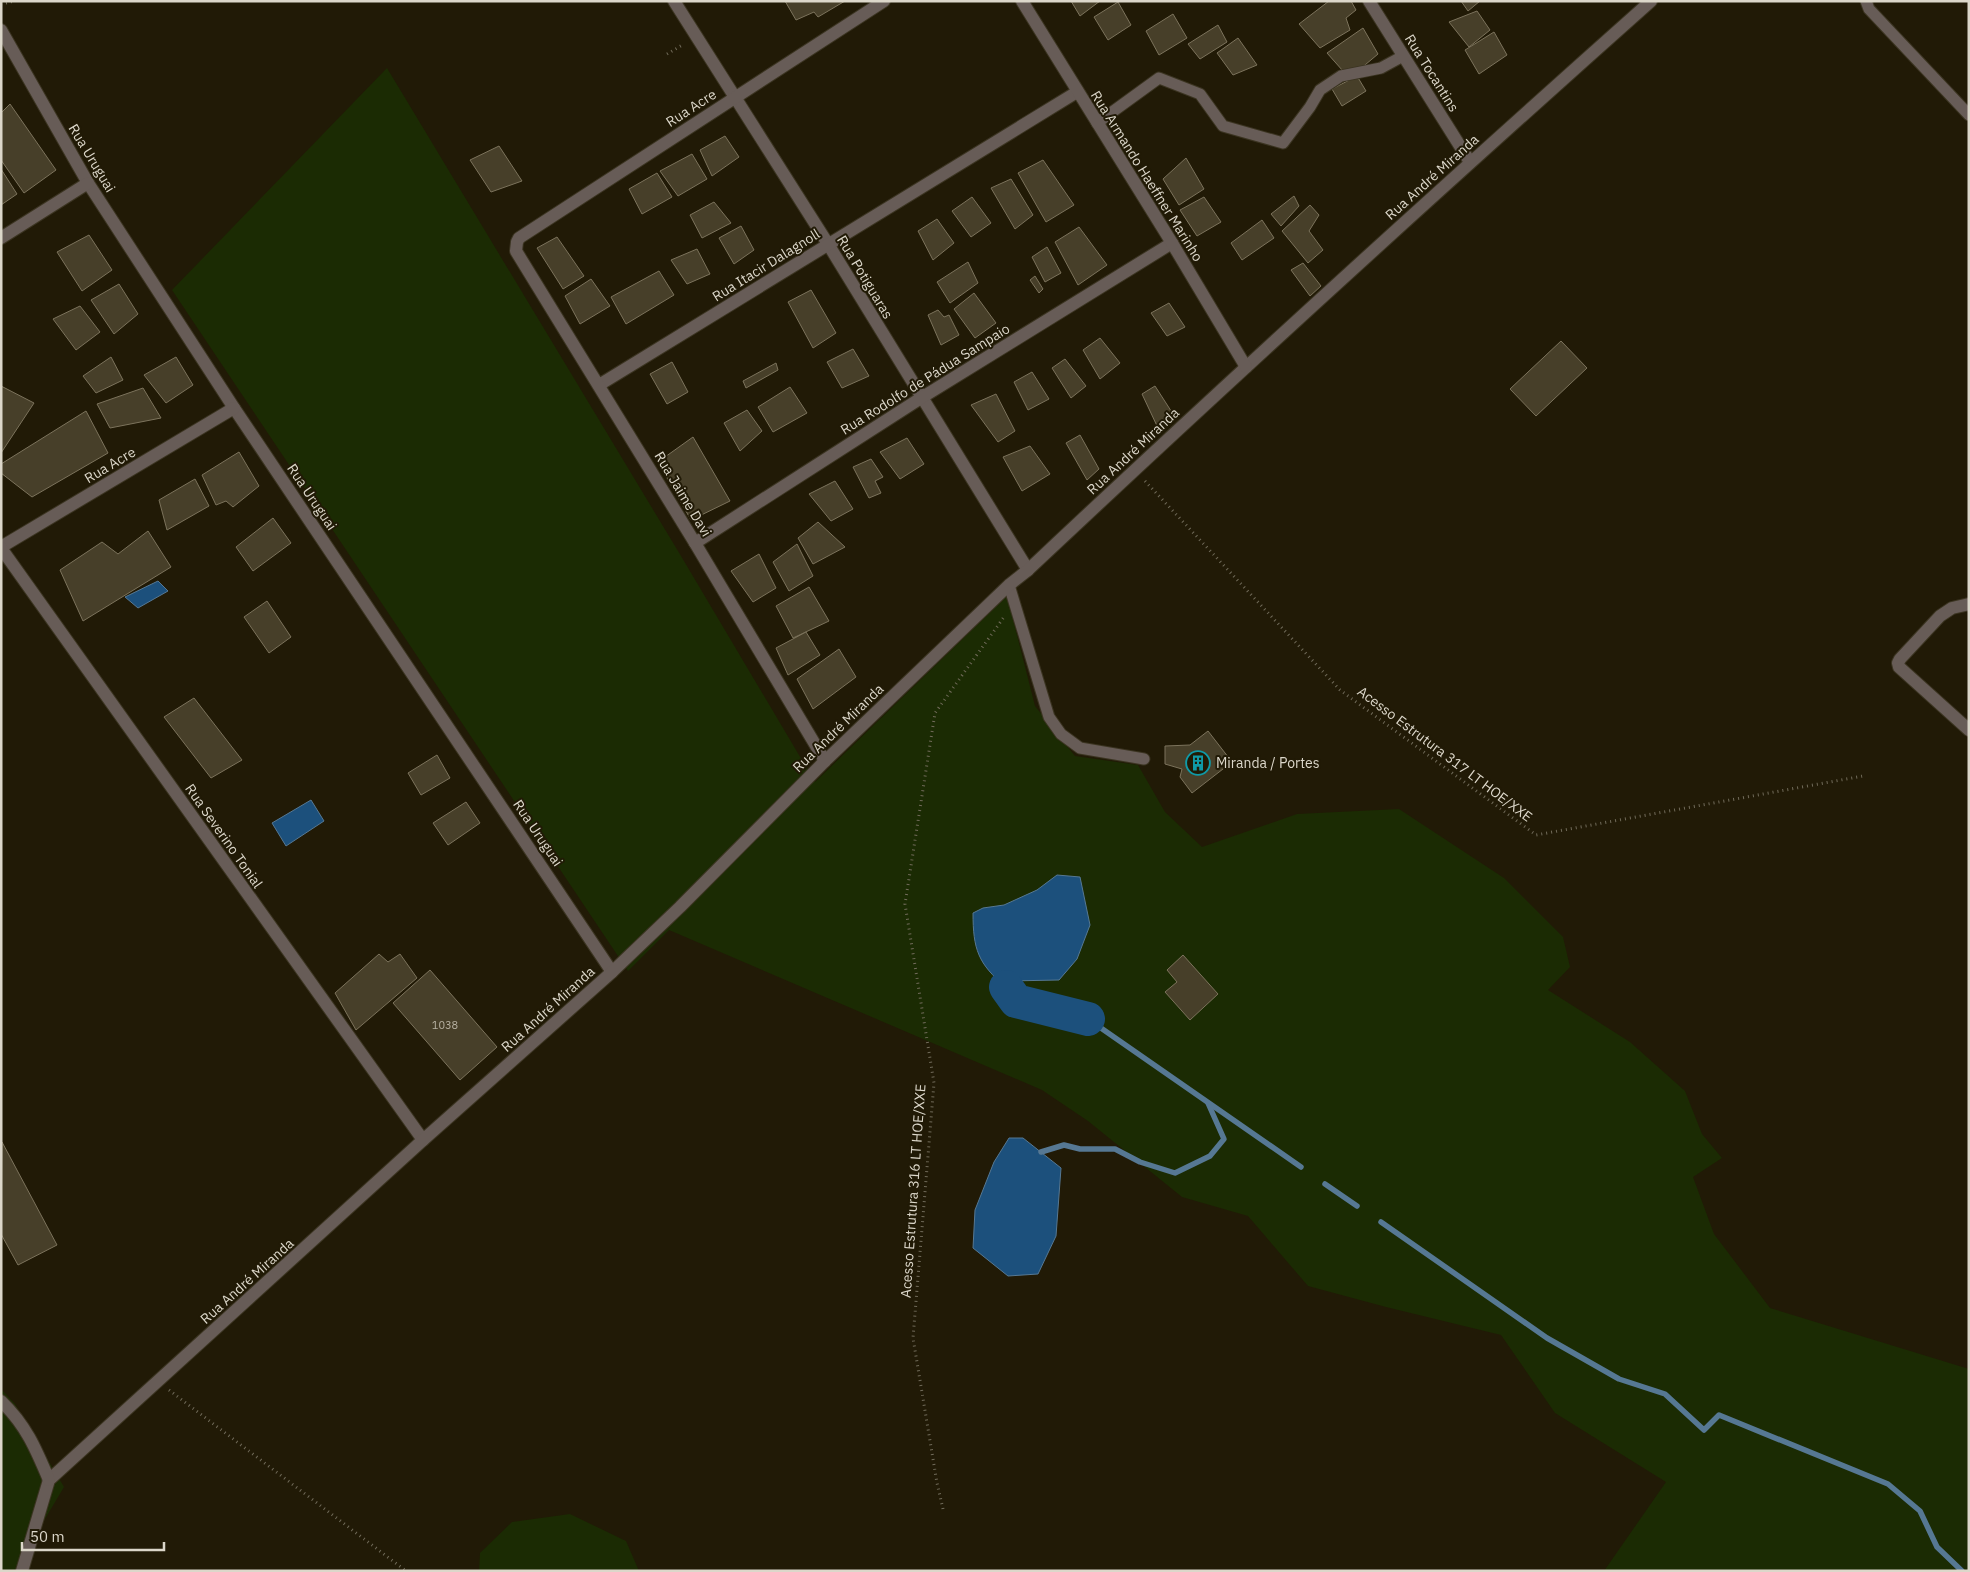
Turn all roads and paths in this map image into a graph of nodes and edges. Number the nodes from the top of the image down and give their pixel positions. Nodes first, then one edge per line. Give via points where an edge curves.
1 (15, 1) edge
2 (674, 1) edge
3 (884, 1) edge
4 (1022, 1) edge
5 (1369, 1) edge
6 (1651, 1) edge
7 (1866, 1) edge
8 (1, 4) edge
9 (1, 30) edge
10 (1403, 56) junction
11 (1077, 92) junction
12 (736, 96) junction
13 (1969, 115) edge
14 (1097, 123) junction
15 (1470, 162) junction
16 (88, 183) junction
17 (1, 238) edge
18 (516, 242) joint
19 (1172, 243) junction
20 (828, 244) junction
21 (1246, 367) junction
22 (599, 385) junction
23 (921, 398) junction
24 (234, 408) junction
25 (1134, 470) junction
26 (695, 542) junction
27 (1, 548) edge
28 (1028, 570) junction
29 (1009, 585) junction
30 (1014, 602) junction
31 (1969, 604) edge
32 (1969, 730) edge
33 (1144, 759) dead end
34 (825, 761) junction
35 (1863, 776) dead end
36 (612, 972) junction
37 (423, 1140) junction
38 (159, 1382) junction
39 (1, 1401) edge
40 (50, 1480) junction
41 (944, 1509) dead end
42 (22, 1571) edge
43 (406, 1571) edge

1 - 8 path
2 - 12 street, Rua Potiguaras
3 - 12 street, Rua Acre
4 - 11 street, Rua Armando Haeffner Marinho
5 - 10 street, Rua Tocantins
6 - 15 street, Rua André Miranda
7 - 13 lane via 1869,9
9 - 16 street, Rua Uruguai
10 - 14 lane via 1382,68 1341,76 1320,90 1282,143 1223,126 1200,94 1159,78
10 - 15 street, Rua Tocantins
11 - 14 street, Rua Armando Haeffner Marinho
11 - 20 street, Rua Itacir Dalagnoll
12 - 18 street, Rua Acre
12 - 20 street, Rua Potiguaras
14 - 19 street, Rua Armando Haeffner Marinho
15 - 21 street, Rua André Miranda
16 - 17 street
16 - 24 street, Rua Uruguai
18 - 22 street, Rua Jaime Davi via 516,252
19 - 21 street, Rua Armando Haeffner Marinho
19 - 23 street, Rua Rodolfo de Pádua Sampaio
20 - 22 street, Rua Itacir Dalagnoll
20 - 23 street, Rua Potiguaras
21 - 25 street, Rua André Miranda
22 - 26 street, Rua Jaime Davi
23 - 26 street, Rua Rodolfo de Pádua Sampaio
23 - 28 street, Rua Potiguaras
24 - 27 street, Rua Acre
24 - 36 street, Rua Uruguai
25 - 28 street, Rua André Miranda
25 - 35 path, Acesso Estrutura 317 LT HOE/XXE via 1340,690 1536,835
26 - 34 street, Rua Jaime Davi
27 - 37 street, Rua Severino Tonial
28 - 29 street, Rua André Miranda
29 - 30 lane
29 - 34 street, Rua André Miranda
30 - 33 lane via 1049,717 1061,734 1080,748
30 - 41 path, Acesso Estrutura 316 LT HOE/XXE via 935,713 905,904 934,1083 913,1338
31 - 32 street via 1952,608 1940,616 1898,663
34 - 36 street, Rua André Miranda
36 - 37 street, Rua André Miranda
37 - 38 street, Rua André Miranda
38 - 40 street, Rua André Miranda
38 - 43 path
39 - 40 street via 32,1440
40 - 42 street

